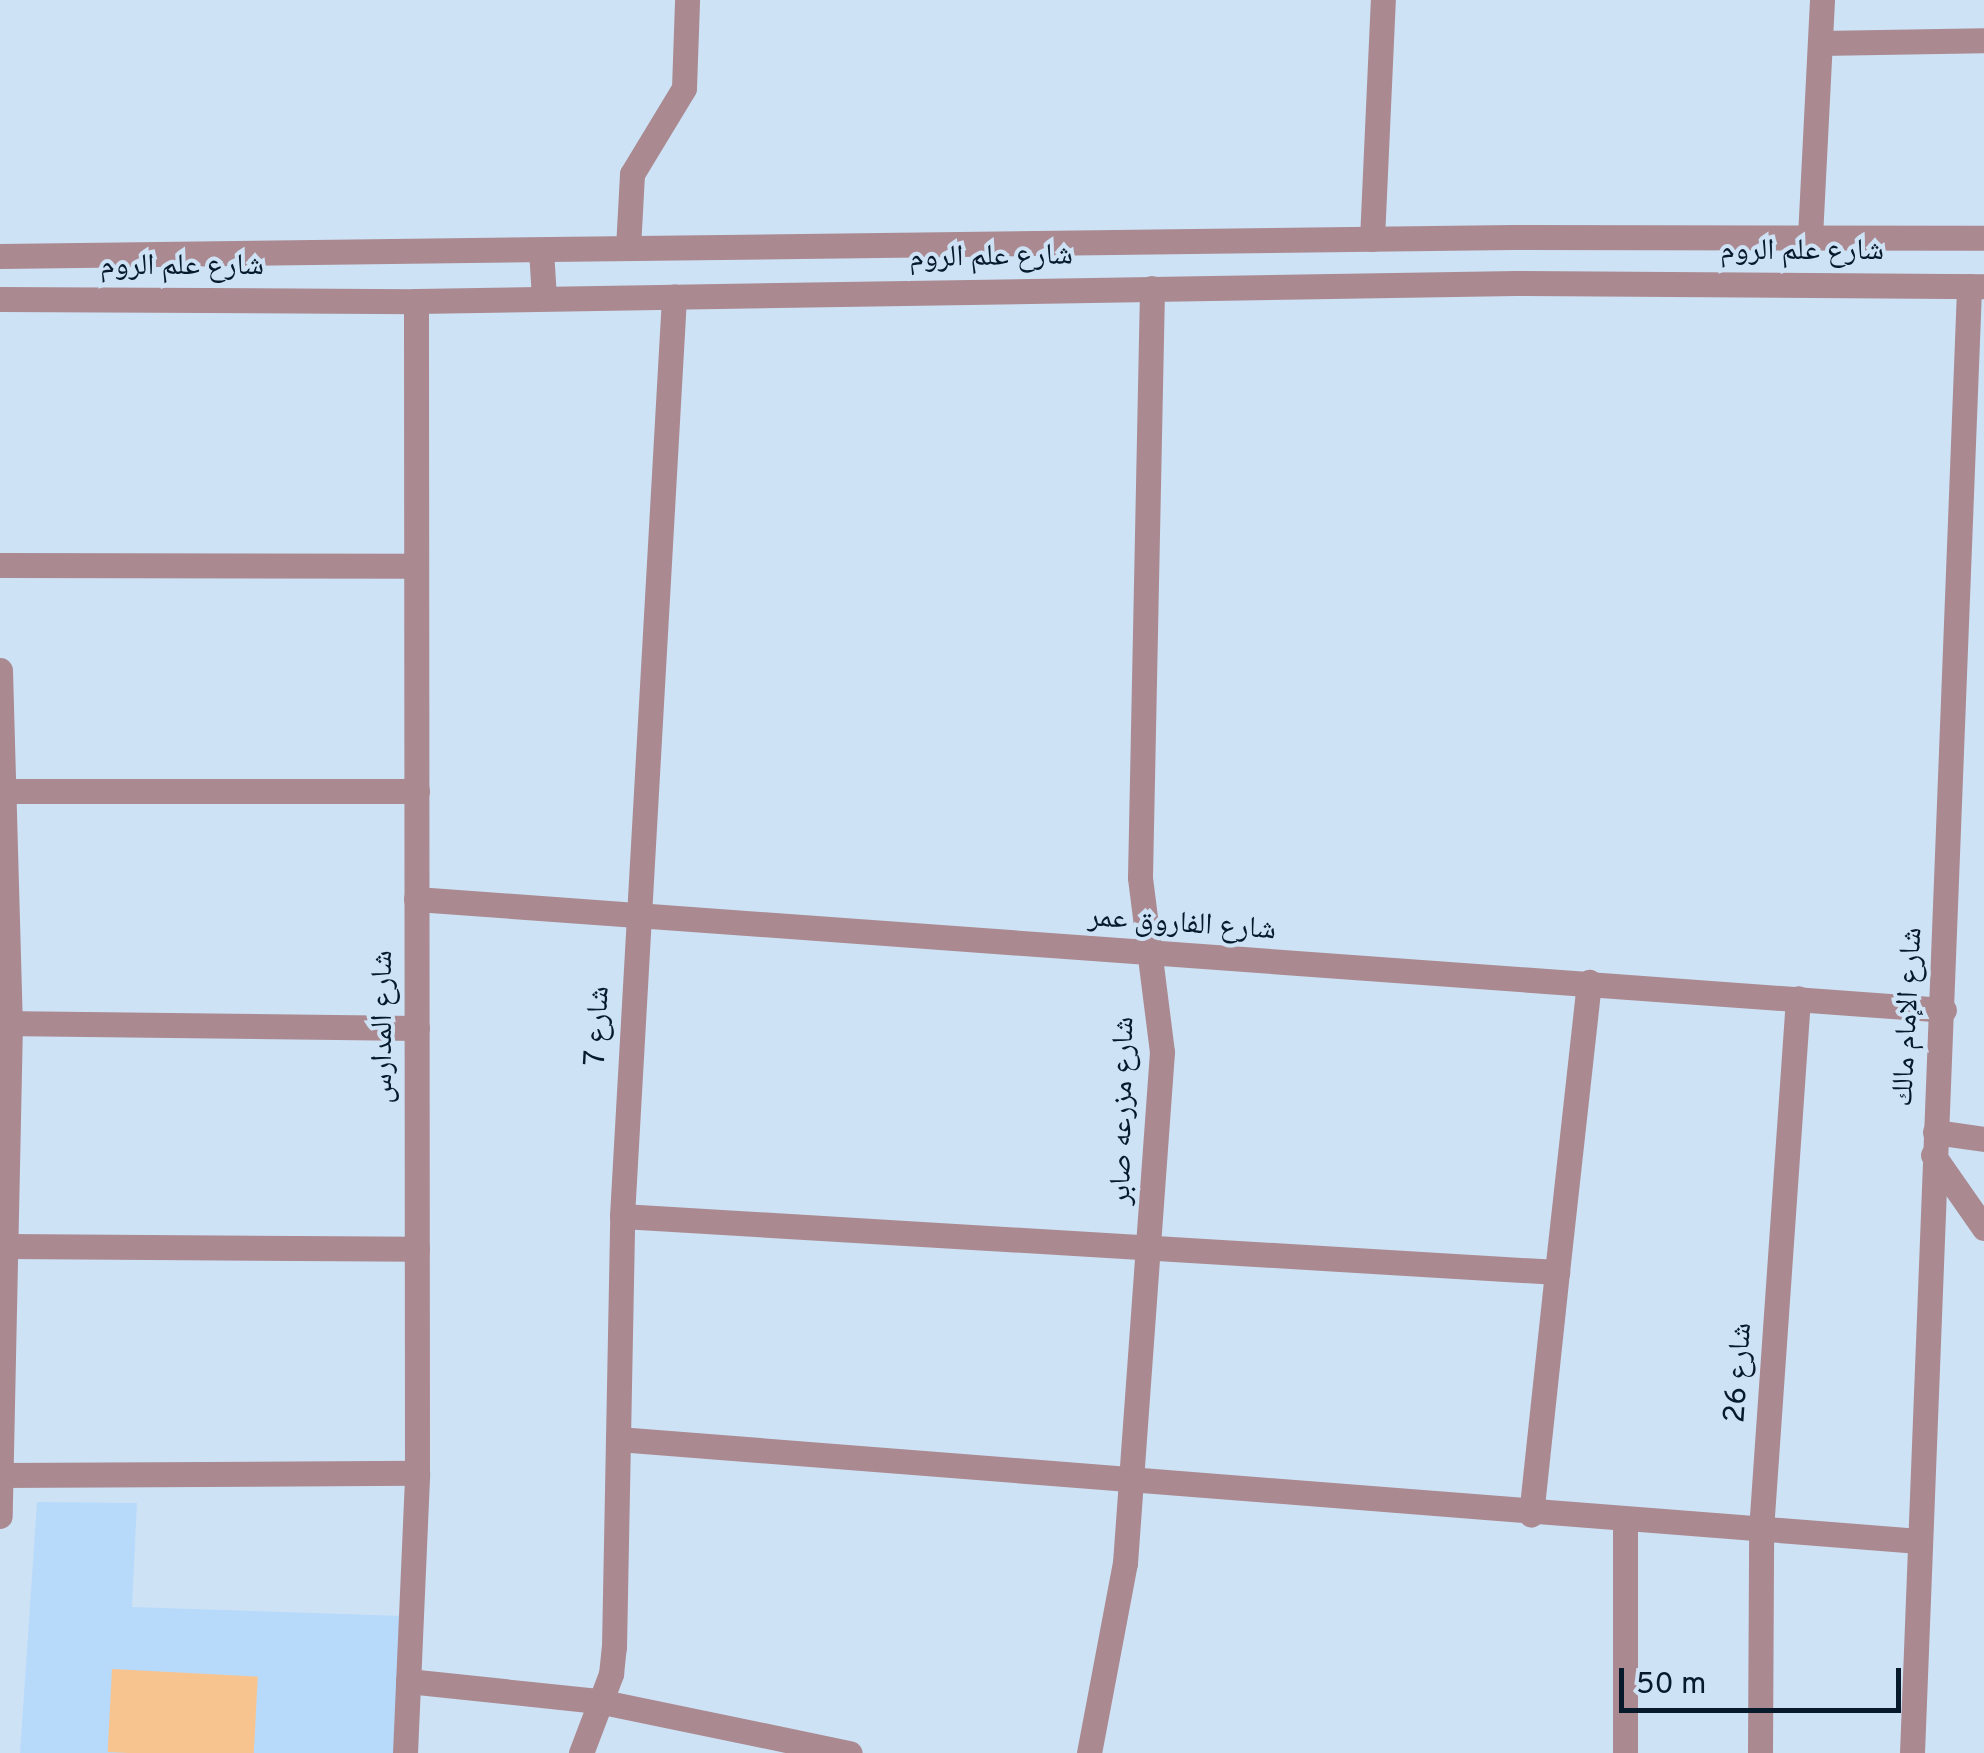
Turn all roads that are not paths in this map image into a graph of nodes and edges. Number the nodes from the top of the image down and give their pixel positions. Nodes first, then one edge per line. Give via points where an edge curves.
1 (688, 0) edge
2 (1383, 0) edge
3 (1822, 0) edge
4 (1984, 40) edge
5 (1820, 43) junction
6 (1514, 237) junction
7 (1810, 238) junction
8 (1984, 238) edge
9 (1372, 239) junction
10 (628, 248) junction
11 (541, 250) junction
12 (0, 256) edge
13 (1516, 284) junction
14 (1977, 286) edge
15 (1152, 288) junction
16 (674, 296) junction
17 (544, 298) junction
18 (0, 299) edge
19 (416, 301) junction
20 (0, 566) edge
21 (416, 566) junction
22 (0, 670) edge
23 (6, 791) junction
24 (416, 791) junction
25 (416, 899) junction
26 (636, 914) junction
27 (1150, 956) junction
28 (1589, 982) junction
29 (1798, 998) junction
30 (1944, 1010) junction
31 (5, 1023) edge
32 (417, 1028) junction
33 (1984, 1139) edge
34 (1934, 1143) junction
35 (622, 1216) junction
36 (1984, 1228) edge
37 (6, 1246) junction
38 (417, 1250) junction
39 (1152, 1252) junction
40 (1557, 1272) junction
41 (618, 1438) junction
42 (417, 1473) junction
43 (1, 1475) edge
44 (1132, 1482) junction
45 (1531, 1515) junction
46 (0, 1516) edge
47 (1625, 1522) junction
48 (1761, 1530) junction
49 (1919, 1541) junction
50 (408, 1681) junction
51 (598, 1700) junction
52 (405, 1753) edge
53 (581, 1753) edge
54 (850, 1753) edge
55 (1090, 1753) edge
56 (1625, 1753) edge
57 (1760, 1753) edge
58 (1912, 1753) edge

1 - 10 street via 684,88 632,174
2 - 9 street
3 - 5 street
4 - 5 street
5 - 7 street
6 - 7 street, شارع علم الروم
6 - 9 street, شارع علم الروم
6 - 13 street
7 - 8 street, شارع علم الروم
9 - 10 street, شارع علم الروم
10 - 11 street, شارع علم الروم
11 - 12 street, شارع علم الروم
11 - 17 street
13 - 14 street, شارع علم الروم
13 - 15 street, شارع علم الروم
14 - 30 street, شارع الإمام مالك
15 - 16 street, شارع علم الروم
15 - 27 street, شارع مزرعه صابر via 1140,877
16 - 17 street, شارع علم الروم
16 - 26 street, شارع 7
17 - 19 street, شارع علم الروم
18 - 19 street, شارع علم الروم
19 - 21 street, شارع المدارس
20 - 21 street
21 - 24 street, شارع المدارس
22 - 23 street
23 - 24 street
23 - 31 street
24 - 25 street, شارع المدارس
25 - 26 street, شارع الفاروق عمر
25 - 32 street, شارع المدارس
26 - 27 street, شارع الفاروق عمر
26 - 35 street, شارع 7
27 - 28 street, شارع الفاروق عمر
27 - 39 street, شارع مزرعه صابر via 1162,1052
28 - 29 street, شارع الفاروق عمر
28 - 40 street
29 - 30 street, شارع الفاروق عمر
29 - 48 street, شارع 26
30 - 34 street, شارع الإمام مالك
31 - 32 street
31 - 37 street
32 - 38 street, شارع المدارس
33 - 34 street
34 - 36 street
34 - 49 street, شارع الإمام مالك
35 - 39 street
35 - 41 street, شارع 7
37 - 38 street
37 - 43 street
38 - 42 street, شارع المدارس
39 - 40 street
39 - 44 street, شارع مزرعه صابر
40 - 45 street
41 - 44 street
41 - 51 street, شارع 7 via 614,1647
42 - 43 street
42 - 50 street, شارع المدارس
43 - 46 street
44 - 45 street
44 - 55 street, شارع مزرعه صابر via 1113,1642
45 - 47 street
47 - 48 street
47 - 56 street
48 - 49 street
48 - 57 street, شارع 26
49 - 58 street, شارع الإمام مالك
50 - 51 street
50 - 52 street, شارع المدارس
51 - 53 street, شارع 7
51 - 54 street

